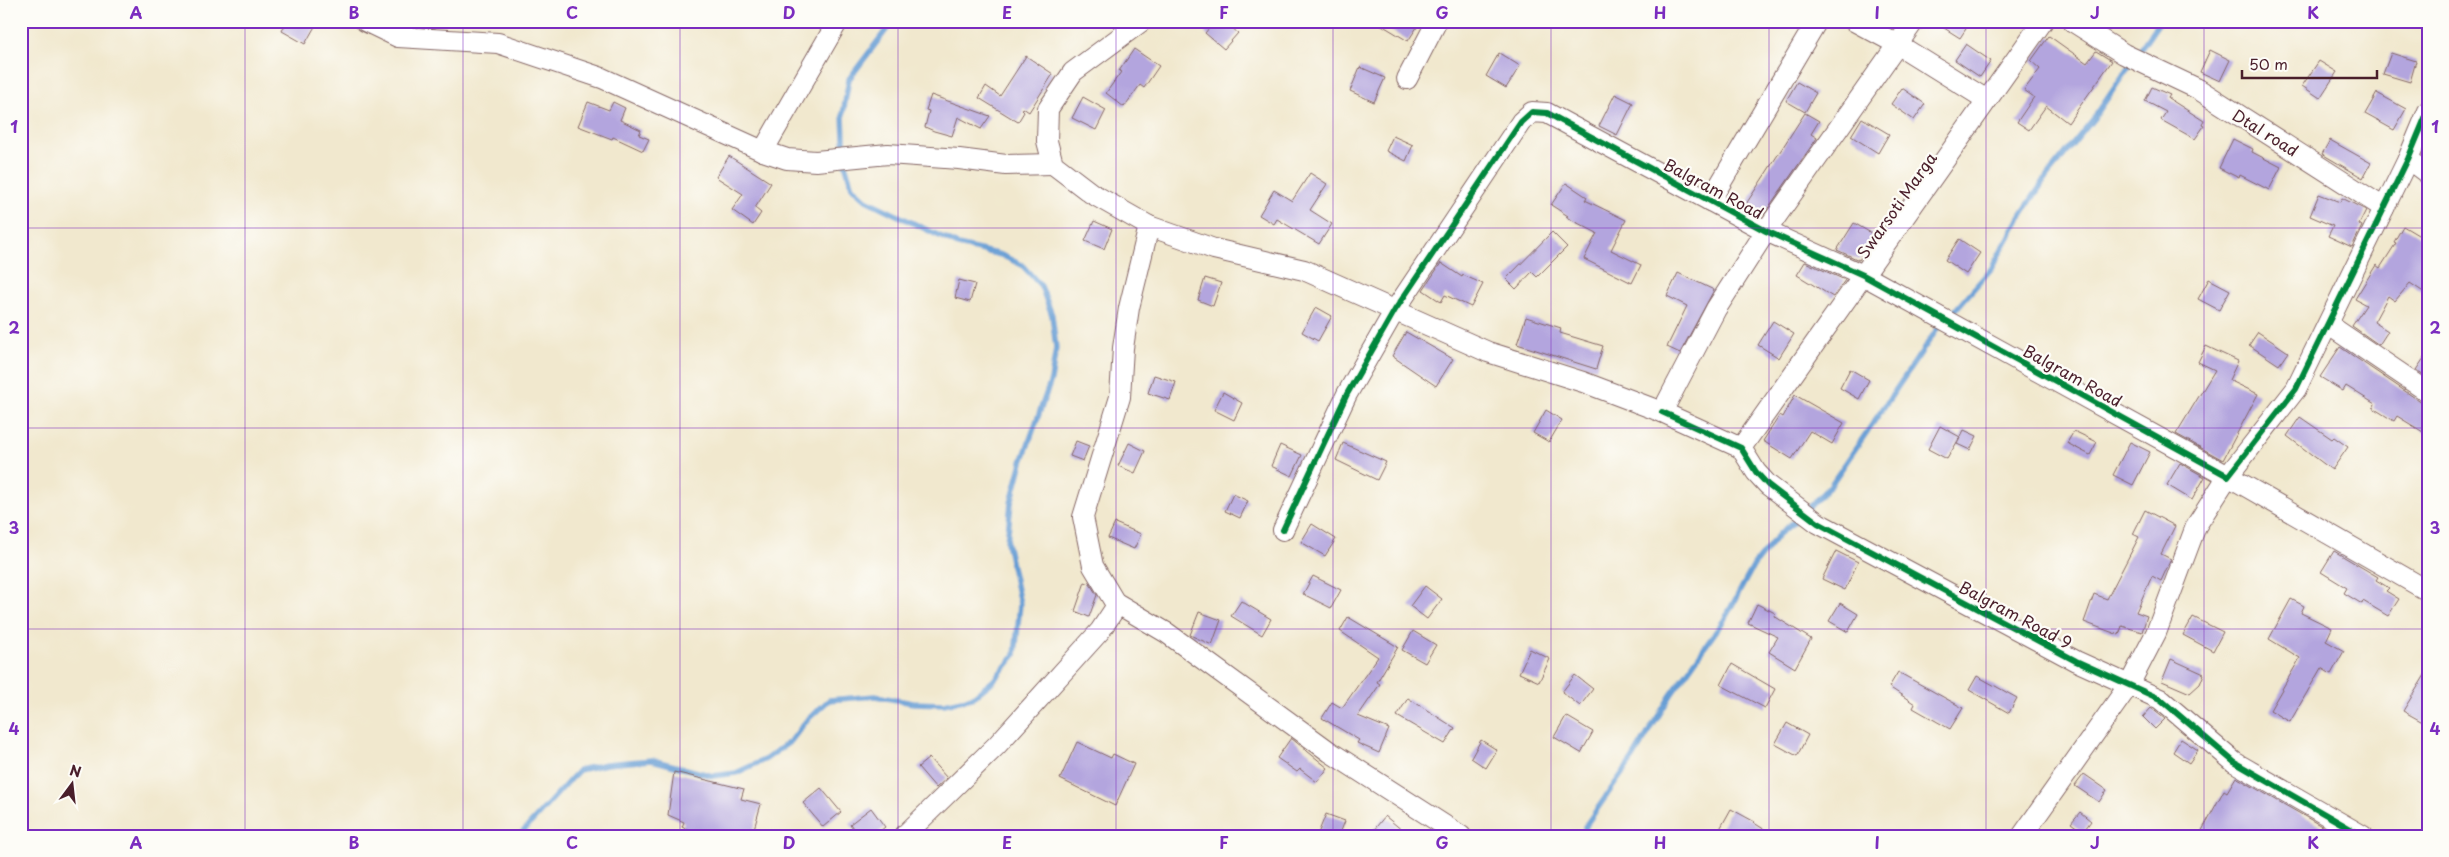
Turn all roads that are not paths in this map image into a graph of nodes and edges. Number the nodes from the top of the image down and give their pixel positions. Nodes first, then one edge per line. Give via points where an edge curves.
1 (365, 21) edge
2 (838, 21) edge
3 (1142, 21) edge
4 (1437, 21) edge
5 (1817, 21) edge
6 (1854, 21) edge
7 (1914, 21) edge
8 (2043, 21) edge
9 (2072, 21) edge
10 (1897, 44) junction
11 (1407, 78) dead end
12 (1987, 100) junction
13 (2428, 111) edge
14 (763, 151) junction
15 (2408, 158) junction
16 (1053, 164) junction
17 (2428, 174) edge
18 (1710, 201) junction
19 (2384, 208) junction
20 (1149, 226) junction
21 (1766, 232) junction
22 (1863, 275) junction
23 (1395, 310) junction
24 (2329, 325) junction
25 (2428, 392) edge
26 (1662, 412) junction
27 (1741, 448) junction
28 (2228, 476) junction
29 (1283, 530) dead end
30 (2428, 591) edge
31 (1117, 606) junction
32 (2129, 685) junction
33 (904, 836) edge
34 (1461, 836) edge
35 (2022, 836) edge
36 (2363, 836) edge

1 - 14 street via 398,37 498,43 602,78
2 - 14 street
3 - 16 street via 1073,72 1048,109 1047,141
4 - 11 street
5 - 18 street
6 - 10 street
7 - 10 street
8 - 12 street, Swarsoti Marga
9 - 19 street, Dtal road via 2135,59 2198,89
10 - 12 street
10 - 21 street
12 - 22 street, Swarsoti Marga
13 - 15 street
14 - 16 street via 788,159 816,161 888,154 1006,166
15 - 17 street
15 - 19 street
16 - 20 street via 1091,194
18 - 21 street, Balgram Road
18 - 23 street, Balgram Road via 1547,113 1532,112 1521,122
19 - 24 street
20 - 23 street via 1214,249 1304,270
20 - 31 street via 1129,308 1120,397 1083,517 1094,566
21 - 22 street, Balgram Road
21 - 26 street via 1716,309
22 - 27 street, Swarsoti Marga
22 - 28 street, Balgram Road
23 - 26 street via 1488,352 1583,382
23 - 29 street via 1347,394
24 - 25 street
24 - 28 street via 2296,390
26 - 27 street
27 - 32 street, Balgram Road 9 via 1756,472 1795,508 1818,523
28 - 30 street, Balgram Road
28 - 32 street via 2196,526 2156,633
31 - 33 street via 1100,631 997,745
31 - 34 street via 1167,633 1330,752
32 - 35 street
32 - 36 street, Balgram Road 9 via 2160,699 2234,762

